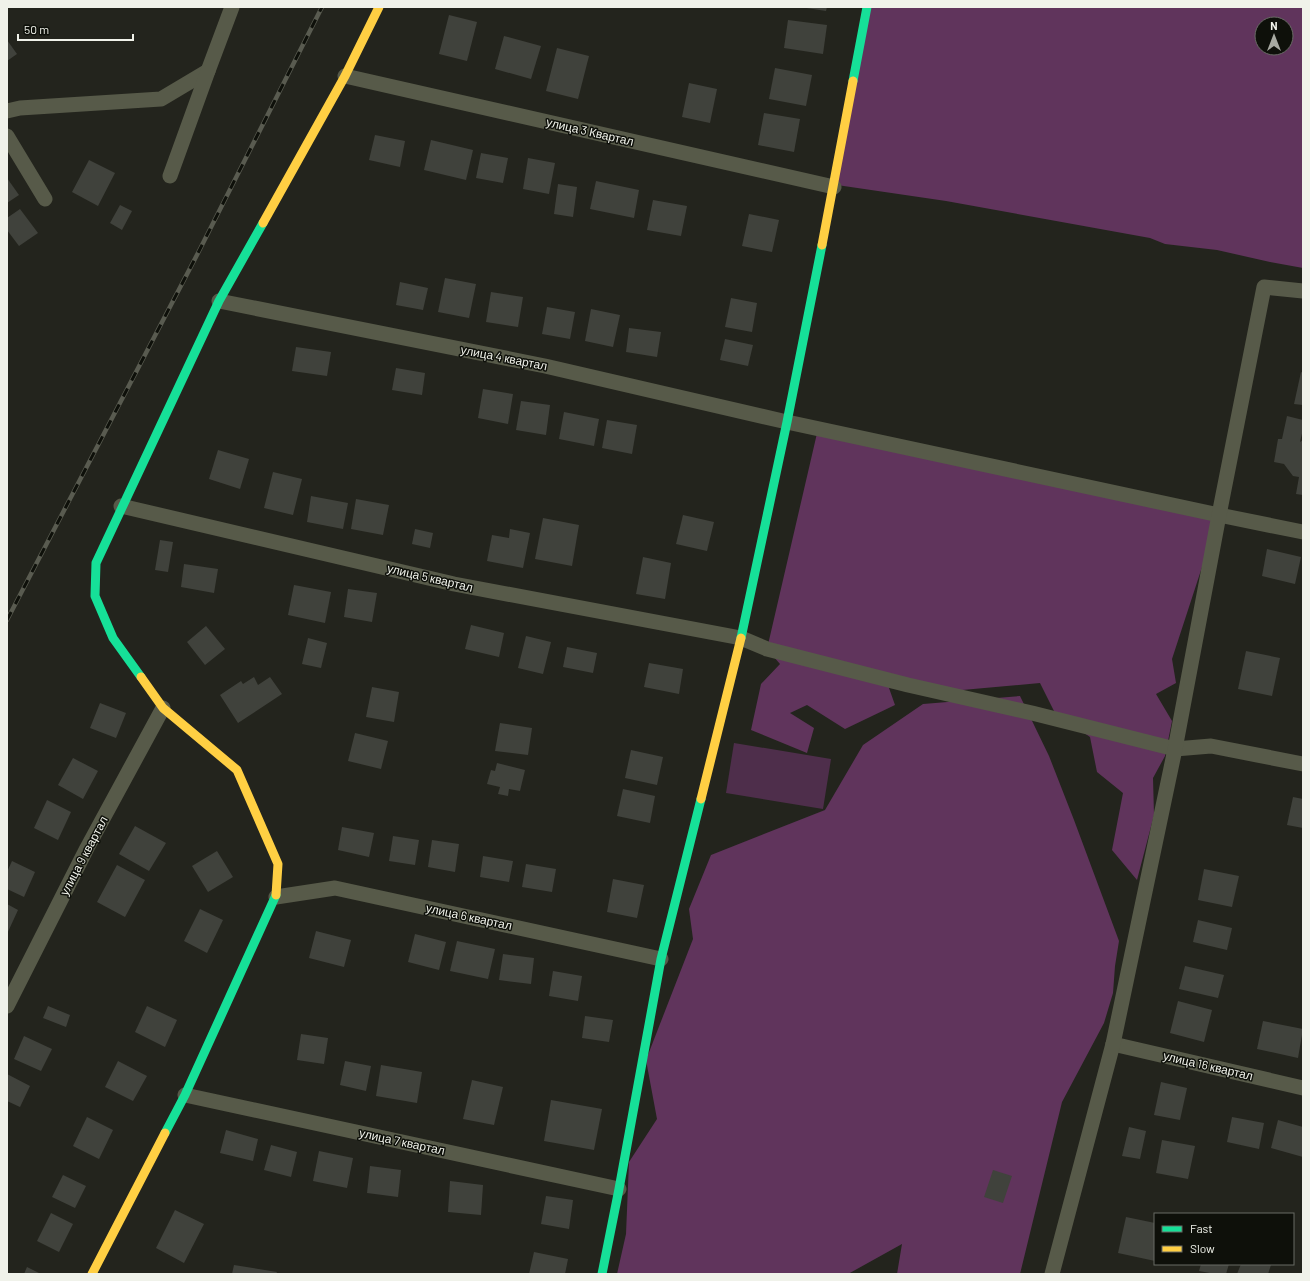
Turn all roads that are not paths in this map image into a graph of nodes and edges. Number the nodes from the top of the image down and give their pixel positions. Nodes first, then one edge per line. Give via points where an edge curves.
1 (232, 7) edge
2 (379, 7) edge
3 (867, 7) edge
4 (208, 71) junction
5 (345, 76) junction
6 (7, 110) edge
7 (7, 136) edge
8 (170, 176) dead end
9 (834, 187) junction
10 (45, 199) dead end
11 (1303, 291) edge
12 (219, 301) junction
13 (787, 422) junction
14 (121, 506) junction
15 (1219, 515) junction
16 (1303, 532) edge
17 (741, 638) junction
18 (163, 708) junction
19 (1175, 749) junction
20 (1303, 764) edge
21 (276, 897) junction
22 (661, 959) junction
23 (7, 1006) edge
24 (1113, 1044) junction
25 (1303, 1088) edge
26 (185, 1095) junction
27 (619, 1189) junction
28 (92, 1274) edge
29 (602, 1274) edge
30 (1052, 1274) edge

1 - 4 street
2 - 5 street
3 - 9 street
4 - 6 street via 161,99
4 - 8 street
5 - 9 street, улица 3 Квартал
5 - 12 street
7 - 10 street
9 - 13 street
11 - 15 street via 1264,287
12 - 13 street, улица 4 квартал via 545,366
12 - 14 street
13 - 15 street, улица 4 квартал
13 - 17 street
14 - 17 street, улица 5 квартал via 454,584
14 - 18 street via 96,563 95,596 114,638
15 - 16 street, улица 4 квартал
15 - 19 street
17 - 19 street, улица 5 квартал via 767,650
17 - 22 street
18 - 21 street via 237,770 278,864
18 - 23 street, улица 9 квартал via 87,848
19 - 20 street, улица 5 квартал via 1211,746
19 - 24 street
21 - 22 street, улица 6 квартал via 335,888
21 - 26 street
22 - 27 street
24 - 25 street, улица 16 квартал
24 - 30 street
26 - 27 street, улица 7 квартал
26 - 28 street
27 - 29 street

